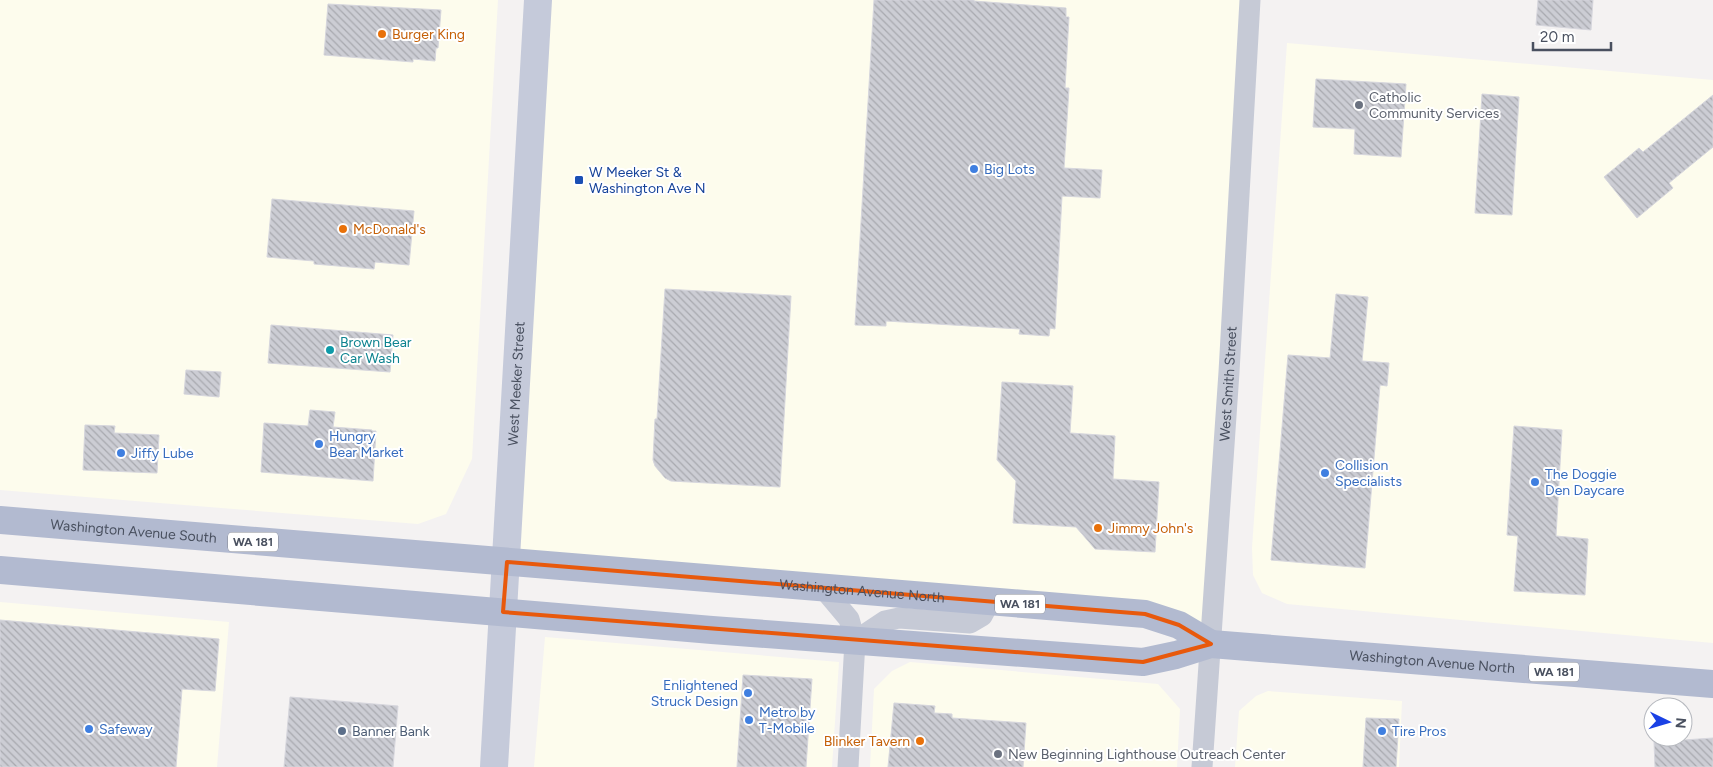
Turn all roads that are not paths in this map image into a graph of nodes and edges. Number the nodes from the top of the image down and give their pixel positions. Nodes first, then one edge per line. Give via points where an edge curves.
1 (538, 0) edge
2 (1250, 0) edge
3 (0, 520) edge
4 (506, 562) junction
5 (0, 570) edge
6 (823, 588) junction
7 (990, 601) junction
8 (503, 612) junction
9 (856, 641) junction
10 (1211, 644) junction
11 (1713, 684) edge
12 (494, 767) edge
13 (848, 767) edge
14 (1202, 767) edge

1 - 4 main road, West Meeker Street
2 - 10 street, West Smith Street
3 - 4 main road, Washington Avenue South / WA 181
4 - 6 main road, Washington Avenue North / WA 181
4 - 8 main road, West Meeker Street
5 - 8 main road, WA 181
6 - 7 main road, Washington Avenue North / WA 181
6 - 9 street via 849,619
7 - 9 street via 982,616 970,623 885,620
7 - 10 main road, Washington Avenue North / WA 181 via 1145,614 1179,625
8 - 9 main road, Washington Avenue North / WA 181
8 - 12 main road, West Meeker Street
9 - 10 main road, Washington Avenue North / WA 181 via 1143,662
9 - 13 street
10 - 11 main road, Washington Avenue North / WA 181
10 - 14 street, West Smith Street

